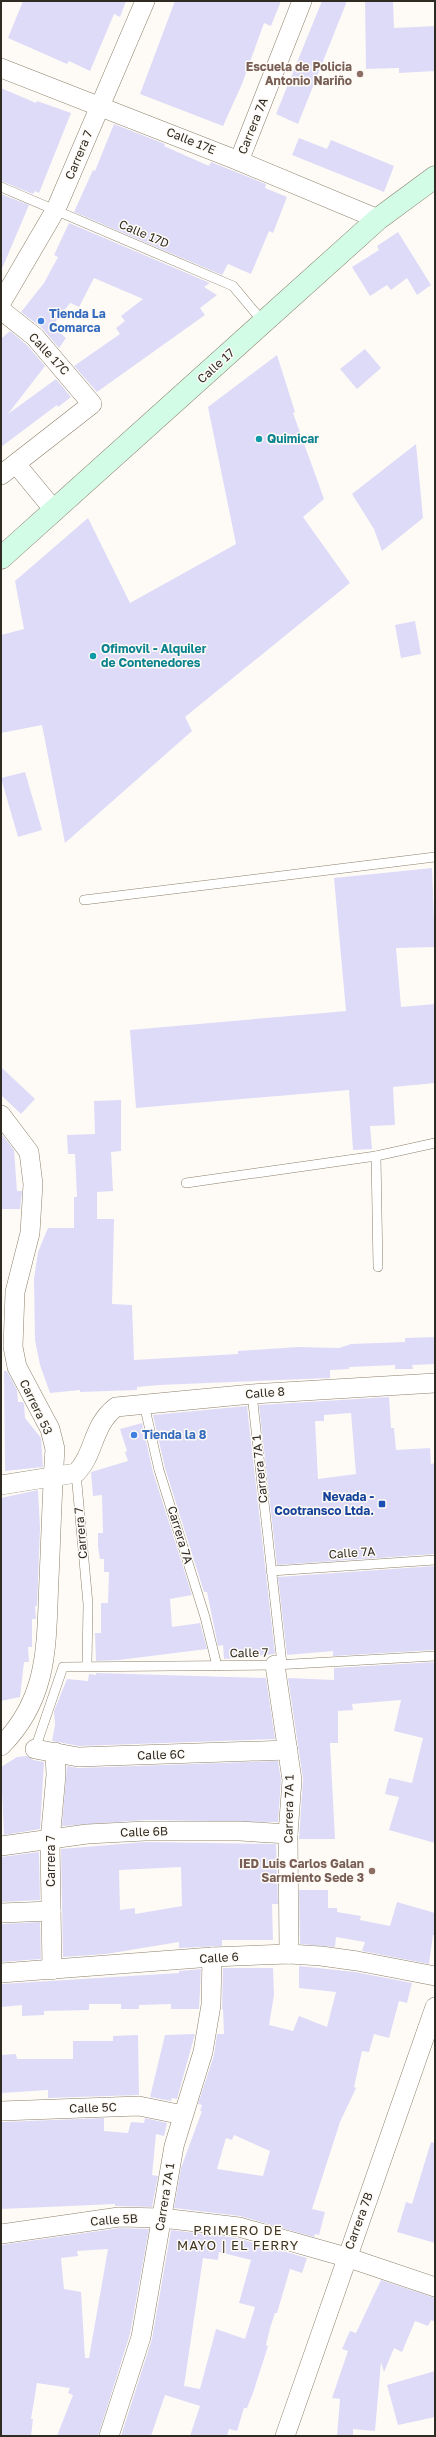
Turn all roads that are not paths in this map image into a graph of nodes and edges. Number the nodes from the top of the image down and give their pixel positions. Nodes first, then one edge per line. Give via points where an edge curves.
1 (145, 1) edge
2 (302, 1) edge
3 (1, 68) edge
4 (100, 105) junction
5 (239, 161) junction
6 (435, 177) edge
7 (1, 187) edge
8 (56, 209) junction
9 (378, 219) junction
10 (1, 304) edge
11 (1, 310) edge
12 (264, 323) junction
13 (8, 470) edge
14 (54, 510) junction
15 (1, 558) edge
16 (435, 857) edge
17 (84, 900) dead end
18 (1, 1115) edge
19 (435, 1143) edge
20 (376, 1156) junction
21 (186, 1183) dead end
22 (378, 1267) dead end
23 (435, 1382) edge
24 (252, 1394) junction
25 (144, 1404) junction
26 (76, 1473) junction
27 (53, 1476) junction
28 (1, 1485) edge
29 (435, 1560) edge
30 (271, 1571) junction
31 (435, 1656) edge
32 (279, 1664) junction
33 (87, 1665) junction
34 (217, 1666) junction
35 (1, 1746) edge
36 (35, 1749) joint
37 (288, 1750) junction
38 (55, 1752) junction
39 (288, 1834) junction
40 (50, 1841) junction
41 (1, 1846) edge
42 (51, 1912) junction
43 (1, 1913) edge
44 (289, 1954) junction
45 (212, 1958) junction
46 (52, 1970) junction
47 (1, 1973) edge
48 (435, 1976) edge
49 (435, 2007) edge
50 (1, 2111) edge
51 (183, 2115) junction
52 (162, 2218) junction
53 (1, 2234) edge
54 (346, 2257) junction
55 (435, 2287) edge
56 (109, 2436) edge
57 (285, 2436) edge

1 - 4 street, Carrera 7
2 - 5 street, Carrera 7A
3 - 4 street, Calle 17E
4 - 5 street, Calle 17E
4 - 8 street, Carrera 7
5 - 9 street, Calle 17E
6 - 9 main road, Calle 17
7 - 8 lane, Calle 17D
8 - 10 street, Carrera 7
8 - 12 lane, Calle 17D via 233,286
9 - 12 main road, Calle 17
11 - 13 street, Calle 17C via 35,337 92,404
12 - 14 main road, Calle 17
13 - 14 street
14 - 15 main road, Calle 17
16 - 17 lane
18 - 27 street, Carrera 53 via 29,1152 33,1184 30,1233 15,1292 13,1347 22,1377 50,1429 55,1449
19 - 20 lane
20 - 21 lane
20 - 22 lane
23 - 24 street, Calle 8
24 - 25 street, Calle 8
24 - 30 lane, Carrera 7A 1
25 - 26 street, Calle 8 via 116,1407 102,1420 82,1467
25 - 34 lane, Carrera 7A via 159,1470 205,1617
26 - 27 street
26 - 33 lane, Carrera 7 via 88,1604
27 - 28 street
27 - 35 street, Carrera 53 via 49,1629 45,1661 34,1700 17,1730
29 - 30 lane, Calle 7A
30 - 32 lane, Carrera 7A 1
31 - 32 lane, Calle 7
32 - 34 lane, Calle 7
32 - 37 street, Carrera 7A 1
33 - 34 lane, Calle 7
33 - 36 lane, Calle 7 via 63,1667
36 - 38 street, Calle 6C
37 - 38 street, Calle 6C via 78,1757
37 - 39 street, Carrera 7A 1 via 292,1780
38 - 40 street, Carrera 7 via 56,1775
39 - 40 street, Calle 6B via 145,1831 87,1834
39 - 44 street, Carrera 7A 1
40 - 41 street, Calle 6B
40 - 42 street, Carrera 7
42 - 43 street
42 - 46 street, Carrera 7
44 - 45 street, Calle 6
44 - 48 street, Calle 6 via 350,1960
45 - 46 street, Calle 6
45 - 51 street, Carrera 7A 1 via 211,2005 203,2052
46 - 47 street, Calle 6
49 - 54 street, Carrera 7B
50 - 51 street, Calle 5C via 139,2106
51 - 52 street, Carrera 7A 1 via 174,2146
52 - 53 street, Calle 5B via 119,2217
52 - 54 street, Calle 5B via 239,2227
52 - 56 street, Carrera 7A 1 via 141,2337
54 - 55 street, Calle 5B
54 - 57 street, Carrera 7B

